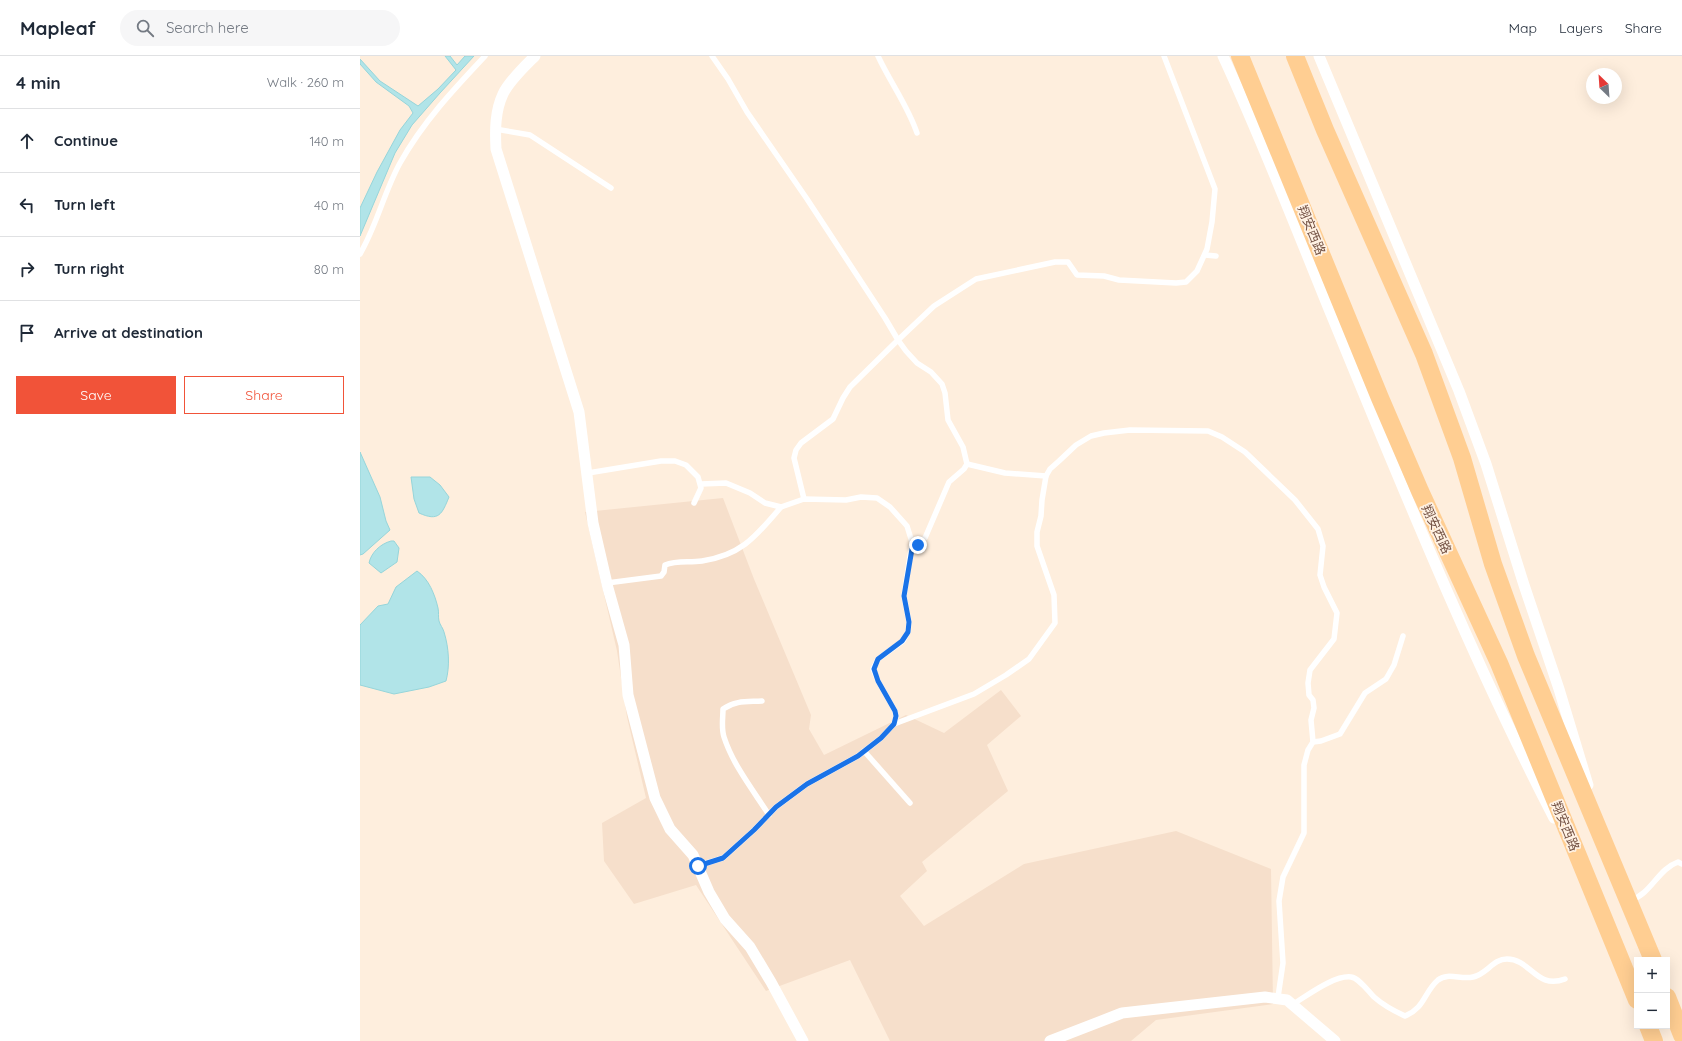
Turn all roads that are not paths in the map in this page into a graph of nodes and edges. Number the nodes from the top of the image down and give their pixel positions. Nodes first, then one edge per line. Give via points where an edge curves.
1 (485, 56) edge
2 (535, 56) edge
3 (712, 56) edge
4 (878, 56) edge
5 (1164, 56) edge
6 (1223, 56) edge
7 (1240, 56) edge
8 (1295, 56) edge
9 (1319, 56) edge
10 (495, 129) junction
11 (917, 133) dead end
12 (611, 188) dead end
13 (360, 254) edge
14 (1205, 255) junction
15 (1216, 256) dead end
16 (898, 340) junction
17 (967, 464) junction
18 (588, 473) junction
19 (1046, 476) junction
20 (701, 484) junction
21 (804, 499) junction
22 (694, 503) dead end
23 (780, 507) junction
24 (912, 549) junction
25 (607, 583) junction
26 (1404, 636) dead end
27 (762, 701) dead end
28 (894, 724) junction
29 (1313, 742) junction
30 (864, 751) junction
31 (910, 803) dead end
32 (769, 815) junction
33 (1608, 852) junction
34 (1682, 864) edge
35 (698, 866) junction
36 (1587, 878) junction
37 (1629, 901) junction
38 (1651, 957) edge
39 (1564, 979) dead end
40 (1634, 993) edge
41 (1278, 997) junction
42 (1293, 1004) junction
43 (1670, 1005) edge
44 (1649, 1029) edge
45 (1682, 1035) edge
46 (803, 1041) edge
47 (1050, 1041) edge
48 (1335, 1041) edge
49 (1654, 1041) edge

1 - 13 lane via 442,102 417,134 382,201 371,234
2 - 10 street via 503,93
3 - 16 lane
4 - 11 lane
5 - 14 lane via 1214,189 1212,222
6 - 36 street via 1403,491 1532,774
7 - 36 main road, 翔安西路 via 1380,398 1499,663
8 - 33 main road via 1424,354 1462,458 1493,564 1526,656
9 - 33 street via 1453,377 1486,464 1559,689
10 - 12 lane via 530,134
10 - 18 street via 496,149 580,412
14 - 15 lane
14 - 16 lane via 1197,271 1186,282 1119,280 1104,276 1077,275 1068,262 1055,262 976,279 934,306
16 - 17 lane via 912,357 942,384 946,393 948,420 963,448
16 - 21 lane via 850,387 833,419 801,443 796,450 794,458
17 - 19 lane via 1005,473
17 - 24 lane via 950,482 925,538
18 - 20 lane via 675,461 686,465
18 - 25 street via 593,523
19 - 28 lane via 1037,546 1054,595 1055,623 1029,659 1006,675 974,694
19 - 29 lane via 1076,445 1091,436 1130,430 1208,431 1245,452 1295,500 1318,529 1323,546 1320,575 1337,613 1334,639 1310,670 1308,683 1314,708 1311,720
20 - 22 lane
20 - 23 lane via 726,482 765,503
21 - 23 lane
21 - 24 lane via 876,498 890,507 907,526
23 - 25 lane via 760,533 737,550 700,561 673,562 665,565 661,576
24 - 28 lane via 904,596 909,622 908,632 902,641 878,659 874,669 895,711
25 - 35 street via 624,644 628,695 655,798 670,829 693,855
26 - 29 lane via 1386,679 1365,693 1340,734
27 - 32 lane via 731,703 724,709 723,724 724,736 738,767
28 - 30 lane
29 - 41 lane via 1304,765 1304,833 1283,877 1279,901 1283,963
30 - 31 lane
30 - 32 lane via 807,784
32 - 35 lane via 723,858
33 - 37 main road
34 - 37 lane via 1678,862 1668,867 1640,897
35 - 46 street via 709,892 725,919 750,947
36 - 40 main road, 翔安西路
37 - 38 main road
39 - 42 lane via 1555,983 1547,981 1518,961 1507,958 1496,961 1474,977 1449,976 1436,981 1416,1010 1405,1016 1394,1012 1351,977 1340,978 1327,984
41 - 42 street
41 - 47 street via 1266,996 1122,1013
42 - 48 street
43 - 45 main road
44 - 49 main road

